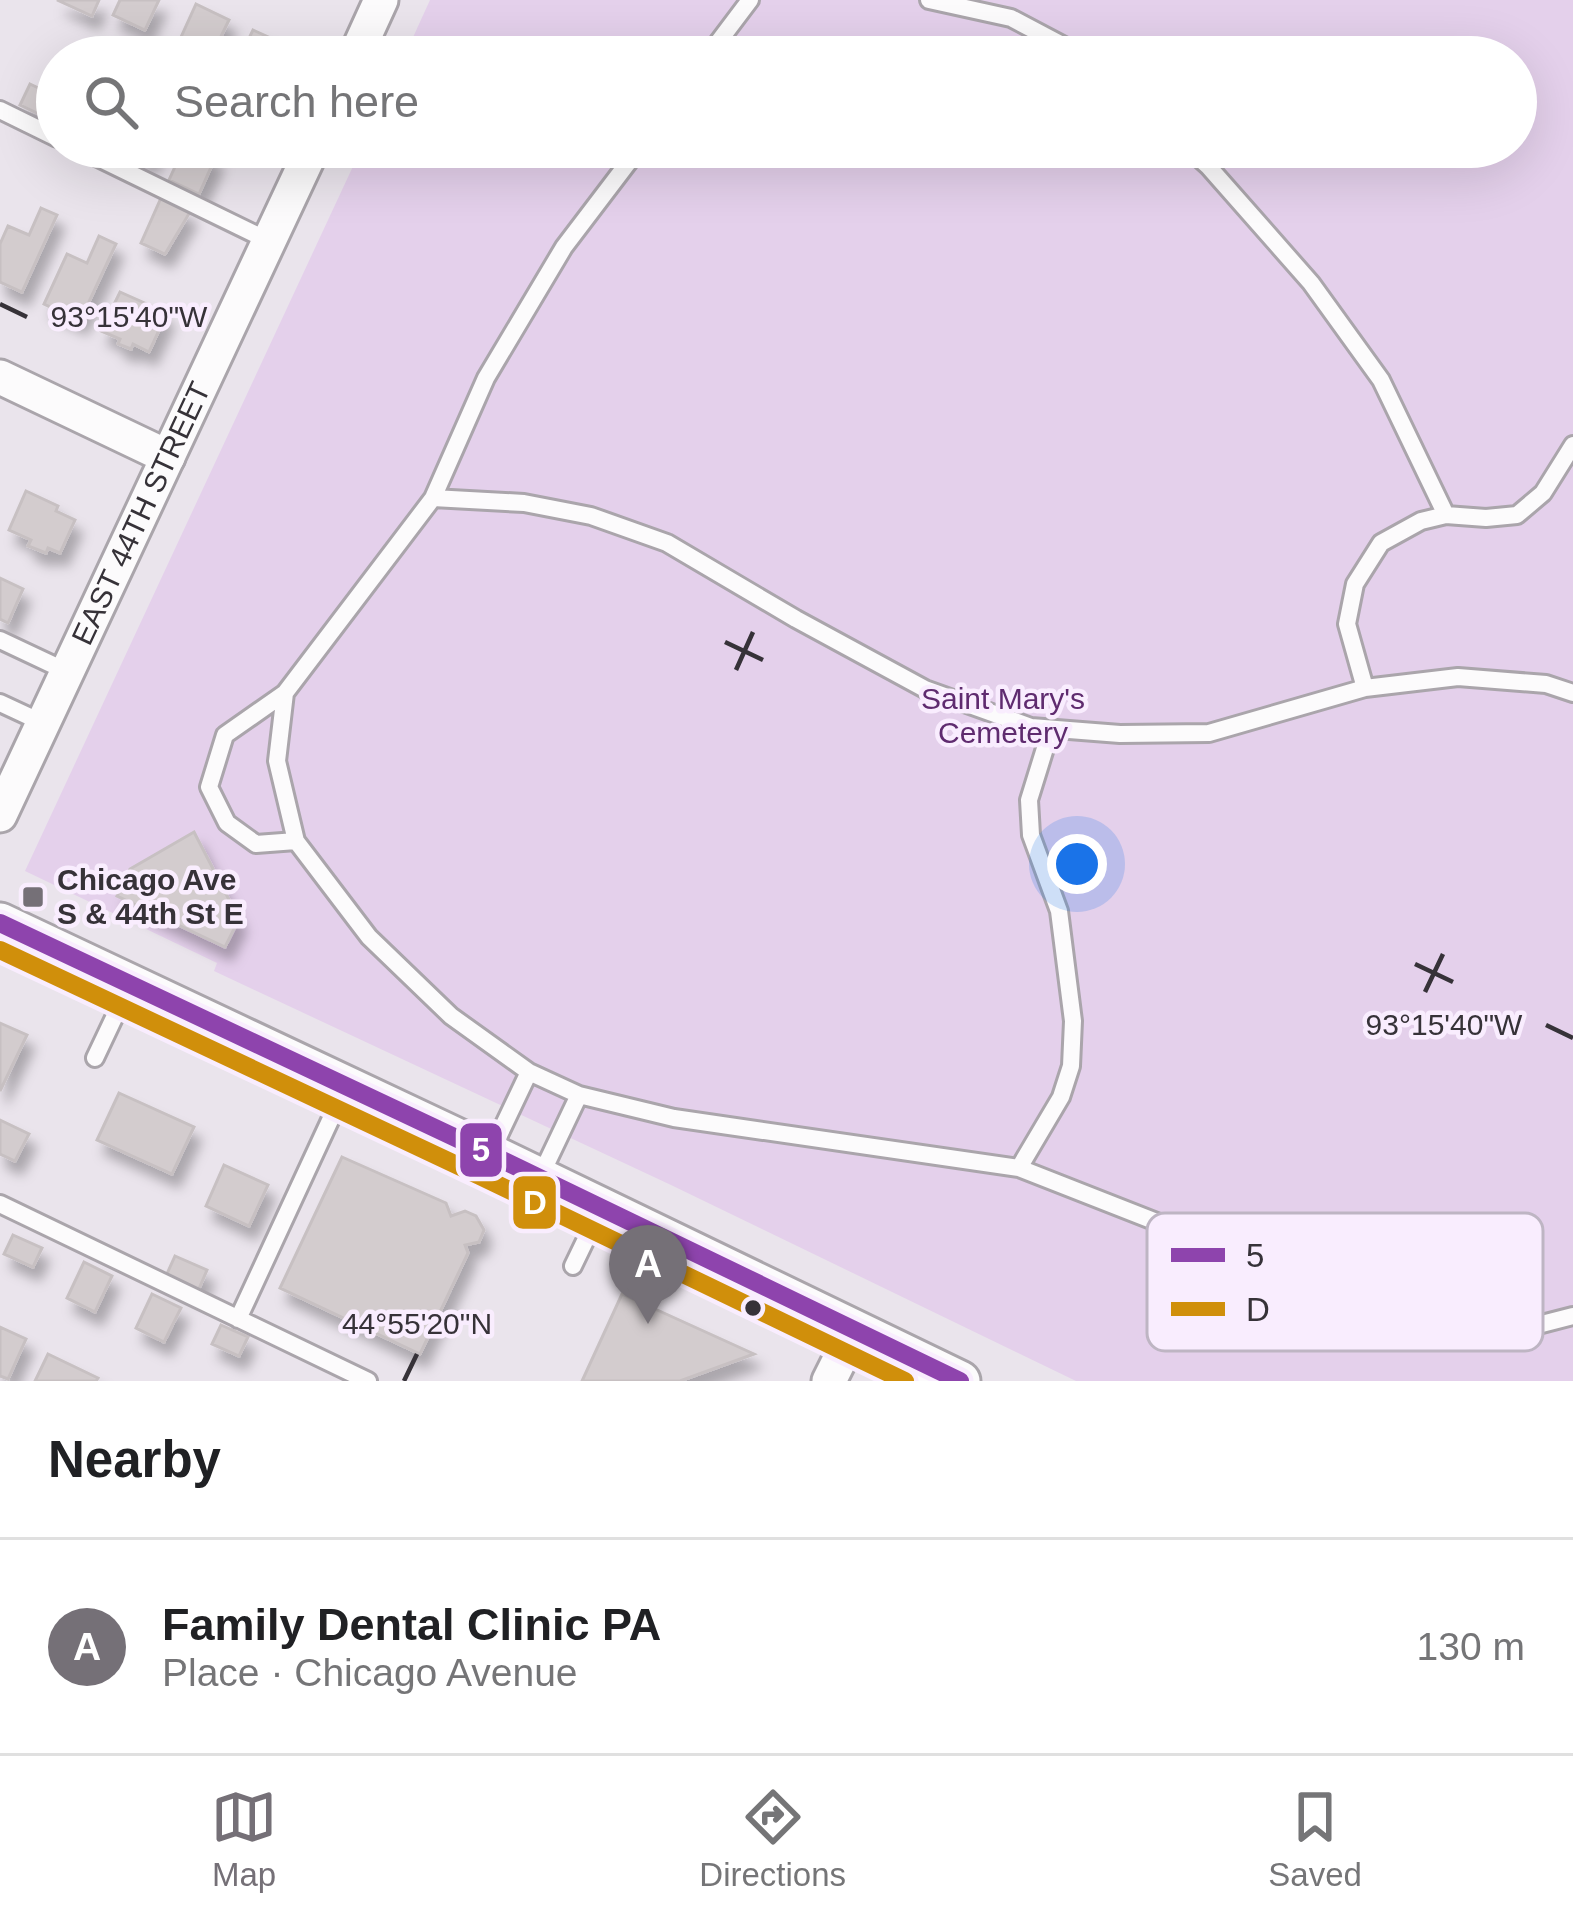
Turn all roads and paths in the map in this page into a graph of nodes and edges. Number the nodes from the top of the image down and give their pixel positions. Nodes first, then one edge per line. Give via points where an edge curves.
1 (750, 0) edge
2 (928, 0) edge
3 (368, 4) edge
4 (360, 36) edge
5 (723, 36) edge
6 (1044, 36) edge
7 (0, 110) edge
8 (36, 128) edge
9 (119, 168) edge
10 (303, 168) edge
11 (624, 168) edge
12 (1210, 168) edge
13 (269, 241) junction
14 (0, 377) edge
15 (1573, 445) edge
16 (168, 457) junction
17 (433, 498) junction
18 (1446, 515) junction
19 (0, 640) edge
20 (68, 672) junction
21 (1365, 688) junction
22 (1573, 693) edge
23 (285, 694) junction
24 (0, 703) edge
25 (44, 723) junction
26 (1051, 729) junction
27 (0, 815) edge
28 (296, 841) junction
29 (0, 923) edge
30 (130, 984) junction
31 (95, 1058) dead end
32 (529, 1072) junction
33 (346, 1086) junction
34 (579, 1095) junction
35 (490, 1154) junction
36 (1019, 1168) junction
37 (539, 1178) junction
38 (0, 1204) edge
39 (601, 1208) junction
40 (1147, 1218) edge
41 (573, 1266) dead end
42 (1573, 1316) edge
43 (238, 1319) junction
44 (1543, 1324) edge
45 (854, 1330) junction
46 (368, 1381) edge
47 (829, 1381) edge
48 (960, 1381) edge

1 - 5 lane
2 - 6 lane via 1010,19
3 - 4 street
7 - 8 lane
9 - 13 lane
10 - 13 street, EAST 44TH STREET
11 - 17 lane via 564,247 486,377
12 - 18 lane via 1311,283 1381,380
13 - 16 street, EAST 44TH STREET
14 - 16 street
15 - 18 lane via 1543,493 1517,514
16 - 20 street, EAST 44TH STREET
17 - 23 lane
17 - 26 lane via 524,503 667,543 925,689
18 - 21 lane via 1381,543 1355,584 1347,624
19 - 20 lane
20 - 25 street, EAST 44TH STREET
21 - 22 lane via 1458,677
21 - 26 lane via 1210,733
23 - 28 lane via 277,760
23 - 28 lane via 225,735 208,787 226,823 256,844
24 - 25 lane
25 - 27 street, EAST 44TH STREET
26 - 36 lane via 1029,800 1031,835 1059,910 1071,1066
28 - 32 lane via 369,937 451,1016
29 - 30 street
30 - 31 lane
30 - 33 street
32 - 34 lane
32 - 35 lane
33 - 35 street
33 - 43 lane
34 - 36 lane via 674,1118
34 - 37 lane
35 - 37 street
36 - 40 lane
37 - 39 street
38 - 43 lane
39 - 41 lane
39 - 45 street
42 - 44 lane
43 - 46 lane
45 - 47 street
45 - 48 street

